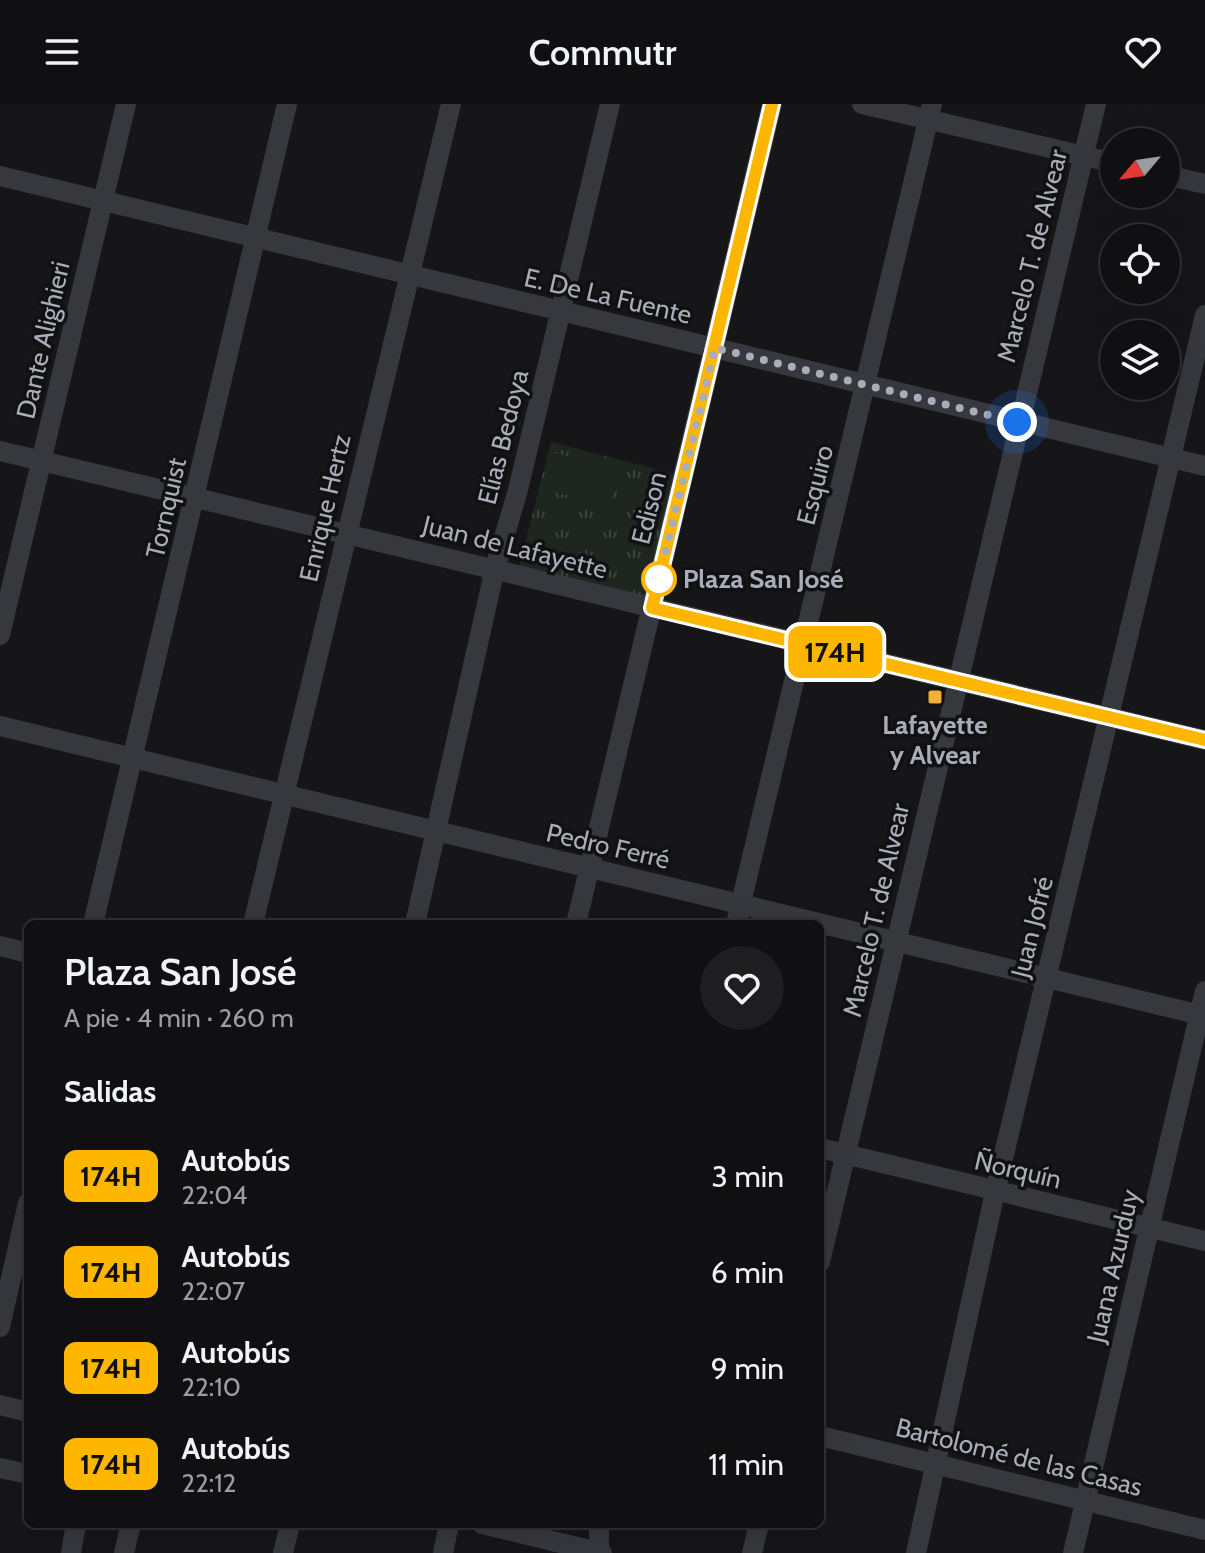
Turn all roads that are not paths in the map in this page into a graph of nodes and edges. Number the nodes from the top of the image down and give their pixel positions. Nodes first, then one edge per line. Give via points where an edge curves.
1 (126, 104) edge
2 (287, 104) edge
3 (451, 104) edge
4 (610, 104) edge
5 (772, 104) edge
6 (862, 104) edge
7 (1096, 104) edge
8 (930, 112) edge
9 (1084, 156) junction
10 (1100, 160) edge
11 (0, 176) edge
12 (1180, 178) edge
13 (1205, 184) edge
14 (103, 201) junction
15 (255, 238) junction
16 (407, 275) junction
17 (561, 312) junction
18 (1205, 315) edge
19 (715, 348) junction
20 (866, 384) junction
21 (1017, 422) junction
22 (0, 451) edge
23 (1172, 459) junction
24 (42, 461) junction
25 (1205, 466) edge
26 (195, 498) junction
27 (346, 534) junction
28 (495, 568) junction
29 (652, 608) junction
30 (0, 635) edge
31 (803, 645) junction
32 (957, 680) junction
33 (1109, 718) junction
34 (0, 726) edge
35 (1205, 740) edge
36 (133, 758) junction
37 (285, 795) junction
38 (437, 831) junction
39 (589, 869) junction
40 (738, 914) edge
41 (94, 920) edge
42 (254, 920) edge
43 (416, 920) edge
44 (577, 920) edge
45 (773, 920) edge
46 (824, 929) edge
47 (895, 941) junction
48 (0, 946) edge
49 (24, 952) edge
50 (1046, 978) junction
51 (1205, 991) edge
52 (1202, 1015) edge
53 (824, 1149) edge
54 (845, 1155) junction
55 (995, 1192) junction
56 (24, 1216) edge
57 (1148, 1227) junction
58 (16, 1241) edge
59 (1205, 1241) edge
60 (824, 1245) edge
61 (0, 1327) edge
62 (0, 1405) edge
63 (24, 1411) edge
64 (824, 1437) edge
65 (933, 1464) junction
66 (0, 1468) edge
67 (24, 1473) edge
68 (1085, 1499) junction
69 (75, 1528) edge
70 (130, 1528) edge
71 (289, 1528) edge
72 (448, 1528) edge
73 (498, 1528) edge
74 (599, 1528) edge
75 (758, 1528) edge
76 (1205, 1530) edge
77 (71, 1553) edge
78 (124, 1553) edge
79 (283, 1553) edge
80 (443, 1553) edge
81 (600, 1553) edge
82 (752, 1553) edge
83 (916, 1553) edge
84 (1073, 1553) edge

1 - 14 street, Dante Alighieri
2 - 15 street, Tornquist
3 - 16 street, Enrique Hertz
4 - 17 street, Elías Bedoya
5 - 19 street, Edison
6 - 8 street
7 - 9 street, Marcelo T. de Alvear
8 - 9 street
8 - 20 street, Esquiro
9 - 10 street
9 - 21 street, Marcelo T. de Alvear
11 - 14 street, E. De La Fuente
12 - 13 street
14 - 15 street, E. De La Fuente
14 - 24 street, Dante Alighieri
15 - 16 street, E. De La Fuente
15 - 26 street, Tornquist
16 - 17 street, E. De La Fuente
16 - 27 street, Enrique Hertz
17 - 19 street, E. De La Fuente
17 - 28 street, Elías Bedoya
18 - 23 street, Juan Jofré
19 - 20 street, E. De La Fuente
19 - 29 street, Edison
20 - 21 street, E. De La Fuente
20 - 31 street, Esquiro
21 - 23 street, E. De La Fuente
21 - 32 street, Marcelo T. de Alvear
22 - 24 street, Juan de Lafayette
23 - 25 street, E. De La Fuente
23 - 33 street, Juan Jofré
24 - 26 street, Juan de Lafayette
24 - 30 street, Dante Alighieri
26 - 27 street, Juan de Lafayette
26 - 36 street, Tornquist
27 - 28 street, Juan de Lafayette
27 - 37 street, Enrique Hertz
28 - 29 street, Juan de Lafayette
28 - 38 street, Elías Bedoya
29 - 31 street, Juan de Lafayette
29 - 39 street, Edison
31 - 32 street, Juan de Lafayette
31 - 40 street, Esquiro
32 - 33 street, Juan de Lafayette
32 - 47 street, Marcelo T. de Alvear
33 - 35 street, Juan de Lafayette
33 - 50 street, Juan Jofré
34 - 36 street, Pedro Ferré
36 - 37 street, Pedro Ferré
36 - 41 street, Tornquist
37 - 38 street, Pedro Ferré
37 - 42 street, Enrique Hertz
38 - 39 street, Pedro Ferré
38 - 43 street, Elías Bedoya
39 - 40 street, Pedro Ferré
39 - 44 street, Edison
40 - 45 street, Pedro Ferré
46 - 47 street, Pedro Ferré
47 - 50 street, Pedro Ferré
47 - 54 street, Marcelo T. de Alvear
48 - 49 street
50 - 52 street, Pedro Ferré
50 - 55 street, Juan Jofré
51 - 52 street, Juana Azurduy
52 - 57 street, Juana Azurduy
53 - 54 street, Ñorquín
54 - 55 street, Ñorquín
54 - 60 street, Marcelo T. de Alvear
55 - 57 street, Ñorquín
55 - 65 street, Juan Jofré
56 - 58 street
57 - 59 street, Ñorquín
57 - 68 street, Juana Azurduy
58 - 61 street
62 - 63 street
64 - 65 street, Bartolomé de las Casas
65 - 68 street, Bartolomé de las Casas
65 - 83 street, Juan Jofré
66 - 67 street
68 - 76 street, Bartolomé de las Casas
68 - 84 street, Juana Azurduy
69 - 77 street
70 - 78 street
71 - 79 street
72 - 80 street
73 - 81 street
74 - 81 street
75 - 82 street

